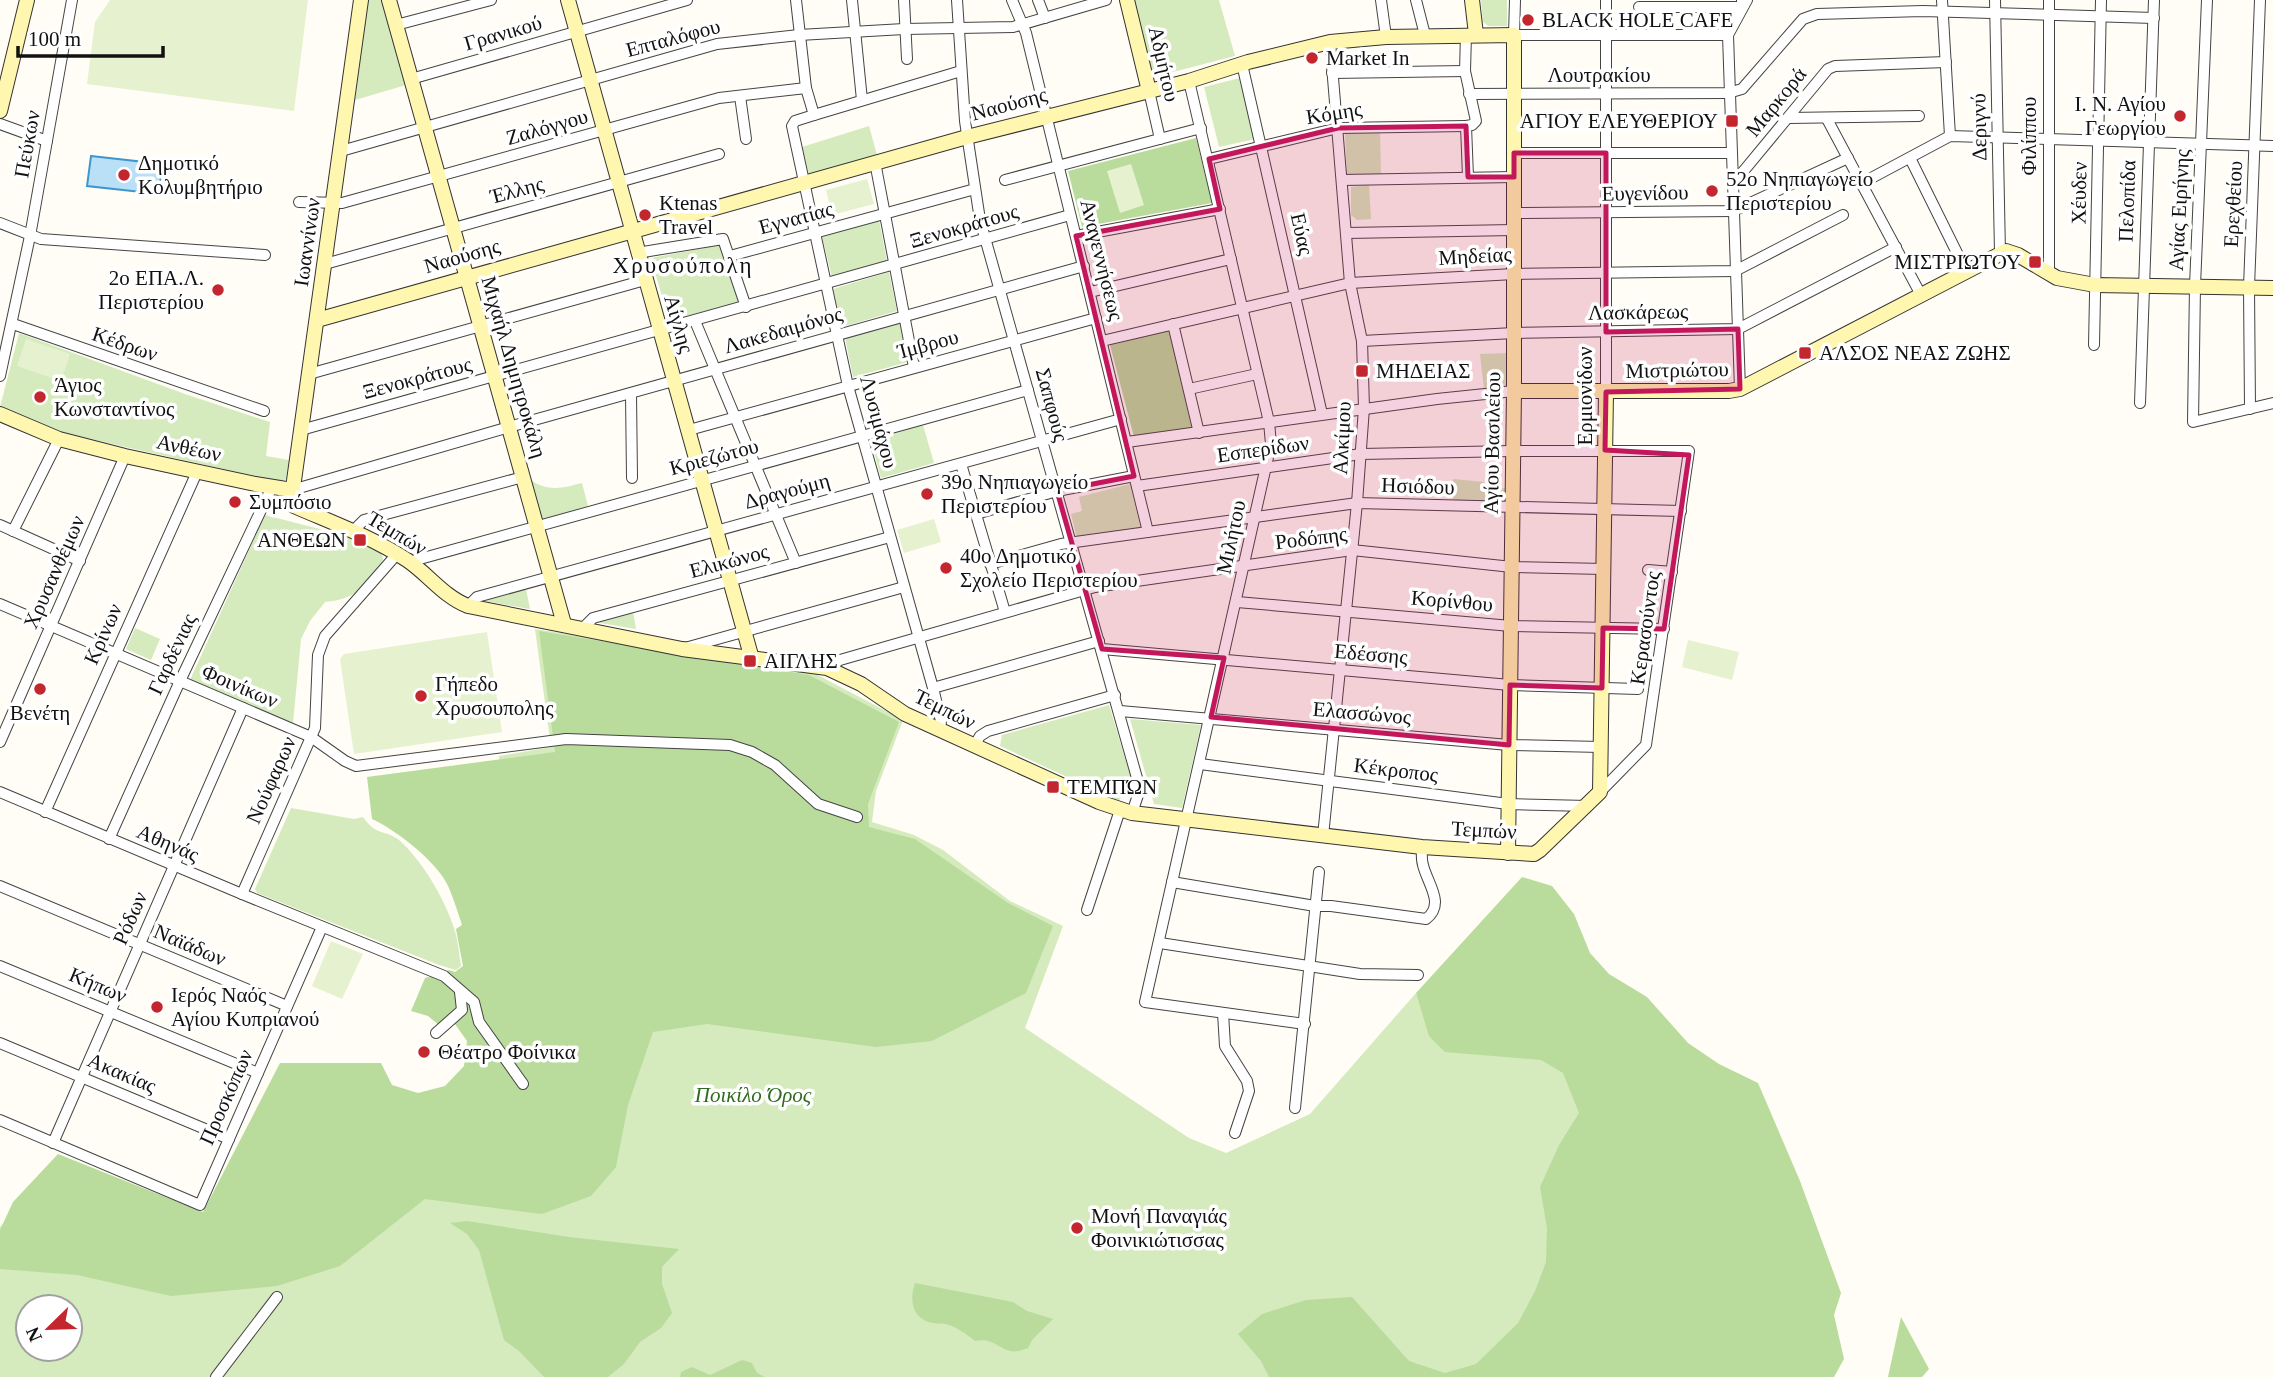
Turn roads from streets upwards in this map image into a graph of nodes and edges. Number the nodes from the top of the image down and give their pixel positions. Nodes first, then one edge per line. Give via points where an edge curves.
1 (27, 0) edge
2 (72, 0) edge
3 (360, 0) edge
4 (389, 0) edge
5 (491, 0) edge
6 (568, 0) edge
7 (687, 0) edge
8 (796, 0) edge
9 (852, 0) edge
10 (904, 0) edge
11 (957, 0) edge
12 (1012, 0) edge
13 (1038, 0) edge
14 (1106, 0) edge
15 (1127, 0) edge
16 (1381, 0) edge
17 (1416, 0) edge
18 (1472, 0) edge
19 (1515, 0) edge
20 (1606, 0) edge
21 (1942, 0) edge
22 (1995, 0) edge
23 (2049, 0) edge
24 (2101, 0) edge
25 (2154, 0) edge
26 (2207, 0) edge
27 (2260, 0) edge
28 (1744, 2) edge
29 (1080, 4) edge
30 (1639, 7) dead end
31 (1943, 12) junction
32 (1995, 14) junction
33 (2049, 15) junction
34 (2102, 16) junction
35 (1045, 18) junction
36 (2154, 18) junction
37 (396, 24) junction
38 (1023, 25) junction
39 (959, 28) junction
40 (904, 29) junction
41 (577, 32) junction
42 (854, 34) junction
43 (1471, 34) junction
44 (1606, 34) junction
45 (799, 35) junction
46 (1425, 35) junction
47 (1514, 35) junction
48 (1728, 35) junction
49 (1386, 37) junction
50 (1330, 42) junction
51 (907, 59) dead end
52 (1946, 62) junction
53 (1242, 64) junction
54 (961, 71) junction
55 (1465, 71) junction
56 (1332, 74) junction
57 (411, 79) junction
58 (590, 81) junction
59 (1189, 81) junction
60 (806, 88) junction
61 (1149, 91) junction
62 (1728, 93) junction
63 (1469, 94) junction
64 (1514, 94) junction
65 (1606, 94) junction
66 (740, 96) junction
67 (862, 100) junction
68 (0, 111) edge
69 (814, 115) junction
70 (1045, 116) junction
71 (1919, 116) dead end
72 (1789, 118) junction
73 (1826, 119) junction
74 (0, 124) edge
75 (1466, 126) junction
76 (425, 128) junction
77 (1200, 128) junction
78 (1338, 128) junction
79 (604, 131) junction
80 (1950, 136) junction
81 (967, 137) junction
82 (1998, 138) junction
83 (746, 139) dead end
84 (1160, 139) junction
85 (2048, 139) junction
86 (47, 141) junction
87 (2099, 141) junction
88 (2148, 142) junction
89 (2202, 144) junction
90 (2255, 145) junction
91 (2273, 146) edge
92 (1261, 147) junction
93 (341, 151) junction
94 (1514, 153) junction
95 (1606, 153) junction
96 (1730, 153) junction
97 (719, 154) dead end
98 (1848, 158) junction
99 (1910, 158) junction
100 (1209, 159) junction
101 (875, 163) junction
102 (1057, 166) junction
103 (439, 177) junction
104 (1468, 177) junction
105 (1514, 177) junction
106 (1005, 180) dead end
107 (1342, 180) junction
108 (618, 182) junction
109 (804, 183) junction
110 (1862, 183) junction
111 (1732, 185) junction
112 (975, 189) junction
113 (299, 202) dead end
114 (333, 204) junction
115 (1220, 209) junction
116 (1733, 211) junction
117 (1514, 213) junction
118 (1606, 213) junction
119 (884, 215) junction
120 (1070, 215) junction
121 (1843, 215) dead end
122 (0, 223) edge
123 (453, 227) junction
124 (631, 230) junction
125 (1514, 230) junction
126 (815, 233) junction
127 (1347, 233) junction
128 (30, 236) junction
129 (1076, 236) junction
130 (986, 240) junction
131 (1896, 247) junction
132 (637, 253) junction
133 (2000, 253) junction
134 (265, 255) dead end
135 (730, 257) junction
136 (1231, 259) junction
137 (325, 264) junction
138 (893, 266) junction
139 (1084, 266) junction
140 (1735, 271) junction
141 (1966, 271) junction
142 (1606, 273) junction
143 (2049, 273) junction
144 (1514, 274) junction
145 (467, 277) junction
146 (645, 280) junction
147 (1350, 283) junction
148 (827, 284) junction
149 (2095, 285) junction
150 (2144, 285) junction
151 (2195, 286) junction
152 (2249, 287) junction
153 (2273, 288) edge
154 (1000, 290) junction
155 (1090, 292) junction
156 (1921, 295) junction
157 (1296, 296) junction
158 (746, 306) junction
159 (1242, 308) junction
160 (904, 316) junction
161 (1096, 318) junction
162 (317, 320) junction
163 (695, 321) junction
164 (13, 324) junction
165 (1173, 324) junction
166 (480, 326) junction
167 (1738, 330) junction
168 (659, 331) junction
169 (1514, 332) junction
170 (1606, 332) junction
171 (838, 334) junction
172 (1014, 340) junction
173 (1102, 341) junction
174 (1362, 341) junction
175 (2094, 345) dead end
176 (914, 367) junction
177 (715, 370) junction
178 (309, 374) junction
179 (1257, 374) junction
180 (0, 376) edge
181 (495, 377) junction
182 (674, 381) junction
183 (848, 386) junction
184 (1189, 389) junction
185 (1740, 389) junction
186 (1028, 390) junction
187 (1514, 391) junction
188 (1606, 392) junction
189 (631, 394) junction
190 (2140, 403) dead end
191 (2273, 403) edge
192 (1364, 408) junction
193 (2250, 409) junction
194 (264, 411) dead end
195 (0, 414) edge
196 (1322, 414) junction
197 (735, 417) junction
198 (1121, 419) junction
199 (1269, 422) junction
200 (509, 426) junction
201 (301, 430) junction
202 (689, 430) junction
203 (1199, 433) junction
204 (862, 436) junction
205 (59, 439) junction
206 (1042, 440) junction
207 (1127, 442) junction
208 (1605, 450) junction
209 (1513, 451) junction
210 (1689, 451) joint
211 (1361, 454) junction
212 (125, 456) junction
213 (961, 464) junction
214 (755, 465) junction
215 (1266, 469) junction
216 (197, 472) junction
217 (523, 477) junction
218 (632, 478) dead end
219 (701, 480) junction
220 (1136, 481) junction
221 (272, 486) junction
222 (876, 486) junction
223 (292, 490) junction
224 (1057, 491) junction
225 (1357, 503) junction
226 (1513, 509) junction
227 (1605, 511) junction
228 (1681, 511) junction
229 (776, 513) junction
230 (976, 514) junction
231 (1255, 517) junction
232 (0, 525) edge
233 (537, 526) junction
234 (13, 531) junction
235 (353, 531) junction
236 (715, 531) junction
237 (1148, 532) junction
238 (890, 537) junction
239 (1071, 542) junction
240 (1352, 550) junction
241 (403, 558) junction
242 (80, 561) junction
243 (796, 563) junction
244 (990, 564) junction
245 (1244, 565) junction
246 (1512, 567) junction
247 (1604, 569) junction
248 (1648, 570) dead end
249 (1672, 572) junction
250 (551, 576) junction
251 (730, 580) junction
252 (904, 587) junction
253 (1084, 589) junction
254 (1237, 602) junction
255 (0, 604) edge
256 (468, 606) junction
257 (1346, 611) junction
258 (1005, 612) junction
259 (564, 624) junction
260 (51, 626) junction
261 (1511, 626) junction
262 (583, 628) junction
263 (1603, 628) junction
264 (1664, 629) junction
265 (745, 632) junction
266 (919, 637) junction
267 (1100, 645) junction
268 (682, 649) junction
269 (115, 654) junction
270 (1224, 658) junction
271 (752, 659) junction
272 (827, 668) junction
273 (1341, 670) junction
274 (180, 681) junction
275 (1510, 685) junction
276 (933, 688) junction
277 (1602, 688) junction
278 (1638, 689) dead end
279 (1115, 695) junction
280 (243, 708) junction
281 (1120, 711) junction
282 (1211, 717) junction
283 (940, 730) junction
284 (1334, 730) junction
285 (312, 737) junction
286 (0, 742) edge
287 (974, 746) junction
288 (1509, 746) junction
289 (1601, 747) junction
290 (1200, 764) junction
291 (1329, 780) junction
292 (0, 792) edge
293 (1600, 793) junction
294 (1508, 804) junction
295 (1587, 806) junction
296 (1126, 811) junction
297 (45, 812) junction
298 (857, 817) dead end
299 (1185, 820) junction
300 (1323, 836) junction
301 (109, 839) junction
302 (1422, 847) junction
303 (1508, 853) junction
304 (174, 866) junction
305 (1319, 872) dead end
306 (1172, 882) junction
307 (0, 886) edge
308 (242, 894) junction
309 (1315, 906) junction
310 (1087, 910) dead end
311 (322, 927) junction
312 (1160, 943) junction
313 (139, 944) junction
314 (1309, 965) junction
315 (0, 966) edge
316 (1418, 975) dead end
317 (460, 992) junction
318 (287, 1006) junction
319 (462, 1010) junction
320 (110, 1012) junction
321 (1223, 1013) junction
322 (479, 1022) junction
323 (1305, 1024) junction
324 (436, 1034) dead end
325 (0, 1043) edge
326 (258, 1073) junction
327 (81, 1077) junction
328 (523, 1084) dead end
329 (1294, 1108) dead end
330 (0, 1120) edge
331 (1235, 1133) dead end
332 (229, 1139) junction
333 (52, 1143) junction
334 (278, 1297) dead end
335 (216, 1377) edge

1 - 68 street
2 - 86 street, Πεύκων
3 - 93 street, Ιωαννίνων
4 - 37 street, Μιχαήλ Δημητροκάλη
5 - 37 street
6 - 41 street, Αίγλης
7 - 41 street, Γρανικού
8 - 45 street
9 - 42 street
10 - 40 street
11 - 39 street, Σαπφούς
12 - 38 street, Αναγεννήσεως
13 - 35 street
14 - 29 street, Επταλόφου
15 - 61 street, Αδμήτου
16 - 49 street
17 - 46 street
18 - 43 street
19 - 47 street
20 - 44 street, Ερμιονίδων
21 - 31 street
22 - 32 street, Δεριγνύ
23 - 33 street, Φιλίππου
24 - 34 street, Χέυδεν
25 - 36 street, Πελοπίδα
26 - 89 street, Αγίας Ειρήνης
27 - 90 street, Ερεχθείου
28 - 30 street
28 - 48 street
29 - 35 street, Επταλόφου
31 - 32 street
31 - 52 street
31 - 62 street via 1809,16 1742,89
32 - 33 street
32 - 82 street, Δεριγνύ
33 - 34 street
33 - 85 street, Φιλίππου
34 - 36 street
34 - 87 street, Χέυδεν
35 - 38 street, Επταλόφου
36 - 88 street, Πελοπίδα
37 - 57 street, Μιχαήλ Δημητροκάλη
38 - 39 street, Επταλόφου
38 - 70 street, Αναγεννήσεως
39 - 40 street, Επταλόφου
39 - 54 street, Σαπφούς
40 - 42 street, Επταλόφου
40 - 51 street
41 - 57 street, Γρανικού
41 - 58 street, Αίγλης
42 - 45 street, Επταλόφου
42 - 67 street
43 - 46 street, Ναούσης
43 - 47 street, Ναούσης
43 - 55 street
44 - 47 street, Ναούσης
44 - 48 street, Ναούσης
44 - 65 street, Ερμιονίδων
45 - 58 street, Επταλόφου via 717,44
45 - 60 street
46 - 49 street, Ναούσης
47 - 64 street, Αγίου Βασιλείου
48 - 62 street
49 - 50 street, Ναούσης
50 - 53 street, Ναούσης
50 - 56 street, Αλκίμου
52 - 72 street, Μαρκορά via 1835,66
52 - 80 street
53 - 59 street, Ναούσης
53 - 92 street, Εύας
54 - 67 street
54 - 81 street, Σαπφούς
55 - 56 street
55 - 63 street
56 - 78 street, Αλκίμου
57 - 76 street, Μιχαήλ Δημητροκάλη
58 - 76 street, Επταλόφου
58 - 79 street, Αίγλης
59 - 61 street, Ναούσης
59 - 77 street, Μιλήτου
60 - 66 street, Ζαλόγγου
60 - 69 street
61 - 70 street, Ναούσης
61 - 84 street, Αδμήτου
62 - 65 street, Λουτρακίου
62 - 96 street
63 - 64 street, Λουτρακίου
63 - 75 street via 1476,121
64 - 65 street, Λουτρακίου
64 - 94 street, Αγίου Βασιλείου
65 - 95 street, Ερμιονίδων
66 - 79 street, Ζαλόγγου
66 - 83 street
67 - 69 street
69 - 109 street, Λυσιμάχου via 792,125
70 - 81 street, Ναούσης
70 - 102 street, Αναγεννήσεως
71 - 73 street
72 - 73 street
72 - 111 street, Μαρκορά
73 - 98 street
74 - 86 street
75 - 78 street, Κόμης
75 - 104 street
76 - 93 street, Επταλόφου
76 - 103 street, Μιχαήλ Δημητροκάλη
77 - 84 street
77 - 100 street, Μιλήτου
78 - 92 street, Κόμης
78 - 107 street, Αλκίμου
79 - 103 street, Ζαλόγγου
79 - 108 street, Αίγλης
80 - 82 street
80 - 99 street
81 - 101 street, Ναούσης
81 - 112 street, Σαπφούς
82 - 85 street
82 - 133 street, Δεριγνύ
84 - 102 street
85 - 87 street
85 - 143 street, Φιλίππου
86 - 128 street, Πεύκων
87 - 88 street
87 - 149 street, Χέυδεν
88 - 89 street
88 - 150 street, Πελοπίδα
89 - 90 street
89 - 151 street, Αγίας Ειρήνης
90 - 91 street
90 - 152 street, Ερεχθείου
92 - 100 street, Κόμης
92 - 157 street, Εύας
93 - 114 street, Ιωαννίνων
94 - 95 street
94 - 105 street, Αγίου Βασιλείου
95 - 96 street
95 - 118 street, Ερμιονίδων
96 - 111 street
97 - 108 street, Έλλης
98 - 110 street
98 - 116 street, Ευγενίδου
99 - 110 street
99 - 141 street
100 - 115 street, Μιλήτου
101 - 109 street, Ναούσης
101 - 119 street
102 - 106 street
102 - 120 street, Αναγεννήσεως
103 - 114 street, Ζαλόγγου
103 - 123 street, Μιχαήλ Δημητροκάλη
104 - 105 street
104 - 107 street
105 - 117 street, Αγίου Βασιλείου
107 - 127 street, Αλκίμου
108 - 123 street, Έλλης
108 - 124 street, Αίγλης
109 - 124 street, Ναούσης
109 - 126 street, Λυσιμάχου
110 - 131 street
111 - 116 street
112 - 119 street, Εγνατίας
112 - 130 street, Σαπφούς
113 - 114 street, Ζαλόγγου
114 - 137 street, Ιωαννίνων
115 - 129 street
115 - 136 street, Μιλήτου
116 - 118 street, Ευγενίδου
116 - 140 street
117 - 118 street, Ευγενίδου
117 - 125 street, Αγίου Βασιλείου
118 - 142 street, Ερμιονίδων
119 - 126 street, Εγνατίας
119 - 138 street
120 - 129 street, Αναγεννήσεως
120 - 130 street, Ξενοκράτους
121 - 140 street, Μηδείας
122 - 128 street
123 - 137 street, Έλλης
123 - 145 street, Μιχαήλ Δημητροκάλη
124 - 132 street, Αίγλης
124 - 145 street, Ναούσης
125 - 127 street
125 - 144 street, Αγίου Βασιλείου
126 - 135 street, Εγνατίας
126 - 148 street, Λυσιμάχου
127 - 147 street, Αλκίμου
128 - 134 street
128 - 164 street, Πεύκων
129 - 139 street, Αναγεννήσεως
130 - 138 street, Ξενοκράτους
130 - 154 street, Σαπφούς
131 - 156 street
131 - 167 street, Λασκάρεως
132 - 135 street via 720,239
132 - 146 street, Αίγλης
133 - 141 street, Μιστριώτου
133 - 143 street via 2011,252
135 - 158 street
136 - 155 street
136 - 159 street, Μιλήτου
137 - 162 street, Ιωαννίνων
138 - 148 street, Ξενοκράτους
138 - 160 street
139 - 154 street, Λακεδαιμόνος
139 - 155 street, Αναγεννήσεως
140 - 142 street, Μηδείας
140 - 167 street
141 - 156 street, Μιστριώτου
142 - 144 street, Μηδείας
142 - 170 street, Ερμιονίδων
143 - 149 street
144 - 147 street, Μηδείας
144 - 169 street, Αγίου Βασιλείου
145 - 162 street, Ναούσης
145 - 166 street, Μιχαήλ Δημητροκάλη
146 - 166 street
146 - 168 street, Αίγλης
147 - 157 street, Μηδείας
147 - 174 street, Αλκίμου
148 - 158 street, Ξενοκράτους
148 - 171 street, Λυσιμάχου
149 - 150 street
149 - 175 street, Χέυδεν
150 - 151 street
150 - 190 street, Πελοπίδα
151 - 152 street
151 - 193 street, Αγίας Ειρήνης via 2193,422
152 - 153 street
152 - 193 street, Ερεχθείου
154 - 160 street, Λακεδαιμόνος
154 - 172 street, Σαπφούς
155 - 161 street, Αναγεννήσεως
156 - 185 street, Μιστριώτου
157 - 159 street, Μηδείας
157 - 196 street, Εύας
158 - 163 street, Ξενοκράτους
159 - 165 street, Μηδείας
159 - 179 street, Μιλήτου
160 - 171 street, Λακεδαιμόνος
160 - 176 street
161 - 172 street, Ίμβρου
161 - 173 street, Αναγεννήσεως
162 - 178 street, Ιωαννίνων
163 - 168 street, Ξενοκράτους
163 - 177 street
164 - 180 street, Πεύκων
164 - 194 street, Κέδρων
165 - 173 street, Μηδείας
165 - 184 street
166 - 178 street
166 - 181 street, Μιχαήλ Δημητροκάλη
167 - 170 street, Λασκάρεως
167 - 185 street
168 - 181 street, Ξενοκράτους
168 - 182 street, Αίγλης
169 - 170 street, Λασκάρεως
169 - 174 street, Λασκάρεως
169 - 187 street, Αγίου Βασιλείου
170 - 188 street, Ερμιονίδων
171 - 177 street, Λακεδαιμόνος
171 - 183 street, Λυσιμάχου
172 - 176 street, Ίμβρου
172 - 186 street, Σαπφούς
173 - 198 street, Αναγεννήσεως
174 - 192 street, Αλκίμου
176 - 183 street, Ίμβρου
177 - 182 street, Λακεδαιμόνος
177 - 197 street
178 - 201 street, Ιωαννίνων
179 - 184 street
179 - 199 street, Μιλήτου
181 - 200 street, Μιχαήλ Δημητροκάλη
181 - 201 street, Ξενοκράτους
182 - 189 street, Λακεδαιμόνος
182 - 202 street, Αίγλης
183 - 197 street, Ίμβρου
183 - 204 street, Λυσιμάχου
184 - 203 street
185 - 188 street, Μιστριώτου
186 - 204 street, Κριεζώτου
186 - 206 street, Σαπφούς
187 - 188 street, Μιστριώτου
187 - 192 street, Μιστριώτου
187 - 209 street, Αγίου Βασιλείου
188 - 208 street, Ερμιονίδων
189 - 200 street, Λακεδαιμόνος
189 - 218 street
191 - 193 street
192 - 196 street, Μιστριώτου
192 - 211 street, Αλκίμου
195 - 205 street, Ανθέων
196 - 199 street, Μιστριώτου
197 - 202 street, Ίμβρου
197 - 214 street
198 - 206 street, Δραγούμη
198 - 207 street, Αναγεννήσεως
199 - 203 street, Μιστριώτου
199 - 215 street, Μιλήτου
200 - 217 street, Μιχαήλ Δημητροκάλη
200 - 223 street, Λακεδαιμόνος
201 - 223 street, Ιωαννίνων
202 - 219 street, Αίγλης
203 - 207 street, Μιστριώτου
204 - 214 street, Κριεζώτου
204 - 222 street, Λυσιμάχου
205 - 212 street, Ανθέων
205 - 234 street
206 - 213 street, Δραγούμη
206 - 224 street, Σαπφούς
207 - 220 street, Αναγεννήσεως
208 - 209 street, Εσπερίδων
208 - 210 street, Εσπερίδων
208 - 227 street, Ερμιονίδων
209 - 211 street, Εσπερίδων
209 - 226 street, Αγίου Βασιλείου
210 - 228 street, Κερασούντος
211 - 215 street, Εσπερίδων
211 - 225 street, Αλκίμου
212 - 216 street, Ανθέων
212 - 242 street, Χρυσανθέμων
213 - 222 street, Δραγούμη
213 - 230 street
214 - 219 street, Κριεζώτου
214 - 229 street
215 - 220 street, Εσπερίδων
215 - 231 street, Μιλήτου
216 - 221 street, Ανθέων
216 - 269 street, Κρίνων
217 - 233 street, Μιχαήλ Δημητροκάλη
217 - 235 street via 364,520
219 - 233 street, Κριεζώτου
219 - 236 street, Αίγλης
220 - 224 street, Εσπερίδων
220 - 237 street, Αναγεννήσεως
221 - 223 street, Ανθέων
221 - 274 street, Γαρδένιας
222 - 229 street, Δραγούμη
222 - 238 street, Λυσιμάχου
223 - 235 street, Τεμπών via 293,505
224 - 230 street, Εσπερίδων
224 - 239 street, Σαπφούς
225 - 226 street, Ησιόδου
225 - 231 street, Ησιόδου
225 - 240 street, Αλκίμου
226 - 227 street, Ησιόδου
226 - 246 street, Αγίου Βασιλείου
227 - 228 street, Ησιόδου
227 - 247 street, Ερμιονίδων
228 - 249 street, Κερασούντος
229 - 236 street, Δραγούμη
229 - 243 street
230 - 244 street
231 - 237 street, Ησιόδου
231 - 245 street, Μιλήτου
232 - 234 street
233 - 241 street, Κριεζώτου
233 - 250 street, Μιχαήλ Δημητροκάλη
234 - 242 street
235 - 241 street, Τεμπών
236 - 250 street, Δραγούμη
236 - 251 street, Αίγλης
237 - 239 street, Ησιόδου
238 - 243 street, Ελικώνος
238 - 252 street, Λυσιμάχου
239 - 244 street, Ησιόδου
239 - 253 street, Σαπφούς
240 - 245 street, Ροδόπης
240 - 246 street, Ροδόπης
240 - 257 street, Αλκίμου
241 - 256 street, Τεμπών
241 - 285 street, Νούφαρων via 325,636 318,655
242 - 260 street, Χρυσανθέμων
243 - 251 street, Ελικώνος
244 - 258 street
245 - 253 street, Ροδόπης
245 - 254 street, Μιλήτου
246 - 247 street, Ροδόπης
246 - 261 street, Αγίου Βασιλείου
247 - 263 street, Ερμιονίδων
248 - 249 street
249 - 264 street, Κερασούντος
250 - 256 street, Δραγούμη via 477,597
250 - 259 street, Μιχαήλ Δημητροκάλη
251 - 262 street, Ελικώνος via 593,618
251 - 265 street, Αίγλης
252 - 265 street
252 - 266 street, Λυσιμάχου
253 - 258 street, Ροδόπης
253 - 267 street, Σαπφούς
254 - 257 street, Κορίνθου
254 - 270 street, Μιλήτου
255 - 260 street, Φοινίκων
256 - 259 street, Τεμπών
257 - 261 street, Κορίνθου
257 - 273 street, Αλκίμου
258 - 266 street, Ροδόπης
259 - 262 street, Τεμπών
260 - 269 street, Φοινίκων
260 - 286 street, Χρυσανθέμων
261 - 263 street, Κορίνθου
261 - 275 street, Αγίου Βασιλείου
262 - 268 street, Τεμπών
263 - 264 street, Κορίνθου
263 - 277 street, Ερμιονίδων
264 - 293 street, Κερασούντος via 1646,745
265 - 268 street
265 - 271 street, Αίγλης
266 - 272 street, Ροδόπης
266 - 276 street, Λυσιμάχου
267 - 270 street, Εδέσσης
267 - 276 street, Εδέσσης
267 - 279 street, Σαπφούς
268 - 271 street, Τεμπών
269 - 274 street, Φοινίκων
269 - 297 street, Κρίνων
270 - 273 street, Εδέσσης
270 - 282 street, Μιλήτου
271 - 272 street, Τεμπών
272 - 283 street, Τεμπών
273 - 275 street, Εδέσσης
273 - 284 street, Αλκίμου
274 - 280 street, Φοινίκων
274 - 301 street, Γαρδένιας
275 - 277 street, Εδέσσης
275 - 288 street, Αγίου Βασιλείου
276 - 283 street, Λυσιμάχου
277 - 278 street, Εδέσσης
277 - 289 street, Ερμιονίδων
279 - 281 street, Σαπφούς
279 - 287 street via 988,732
280 - 285 street, Φοινίκων
280 - 304 street, Ρόδων
281 - 282 street, Ελασσώνος
281 - 296 street, Σαπφούς via 1137,778 1138,795
282 - 284 street, Ελασσώνος
282 - 290 street, Μιλήτου
283 - 287 street, Τεμπών
284 - 288 street, Ελασσώνος
284 - 291 street, Αλκίμου
285 - 298 street, Φοινίκων via 356,765 566,740 730,746 775,765 817,804
285 - 308 street, Νούφαρων
287 - 296 street, Τεμπών
288 - 289 street, Ελασσώνος
288 - 294 street, Αγίου Βασιλείου
289 - 293 street, Ερμιονίδων
290 - 291 street, Κέκροπος
290 - 299 street, Μιλήτου
291 - 294 street, Κέκροπος
291 - 300 street, Αλκίμου
292 - 297 street, Αθηνάς
293 - 295 street, Τεμπών
294 - 295 street, Κέκροπος
294 - 303 street, Αγίου Βασιλείου
295 - 303 street, Τεμπών via 1534,854
296 - 299 street, Τεμπών
296 - 310 street, Σαπφούς
297 - 301 street, Αθηνάς
299 - 300 street, Τεμπών
299 - 306 street, Μιλήτου
300 - 302 street, Τεμπών
301 - 304 street, Αθηνάς
302 - 303 street, Τεμπών
302 - 309 street via 1435,906 1426,919
304 - 308 street, Αθηνάς
304 - 313 street, Ρόδων
305 - 309 street
306 - 309 street
306 - 312 street, Μιλήτου
307 - 313 street, Ναϊάδων
308 - 311 street, Αθηνάς
309 - 314 street
311 - 317 street, Αθηνάς via 444,976
311 - 318 street, Προσκόπων
312 - 314 street
312 - 321 street, Μιλήτου via 1145,1002
313 - 318 street, Ναϊάδων
313 - 320 street, Ρόδων
314 - 316 street via 1360,974
314 - 323 street
315 - 320 street, Κήπων
317 - 319 street
317 - 322 street, Αθηνάς via 474,1002
318 - 326 street, Προσκόπων
319 - 322 street
319 - 324 street
320 - 326 street, Κήπων
320 - 327 street, Ρόδων
321 - 323 street
321 - 331 street via 1226,1045 1249,1091
322 - 328 street
323 - 329 street
325 - 327 street, Ακακίας
326 - 332 street, Προσκόπων
327 - 332 street, Ακακίας
327 - 333 street, Ρόδων
330 - 333 street
332 - 333 street, Προσκόπων via 200,1205
334 - 335 street

